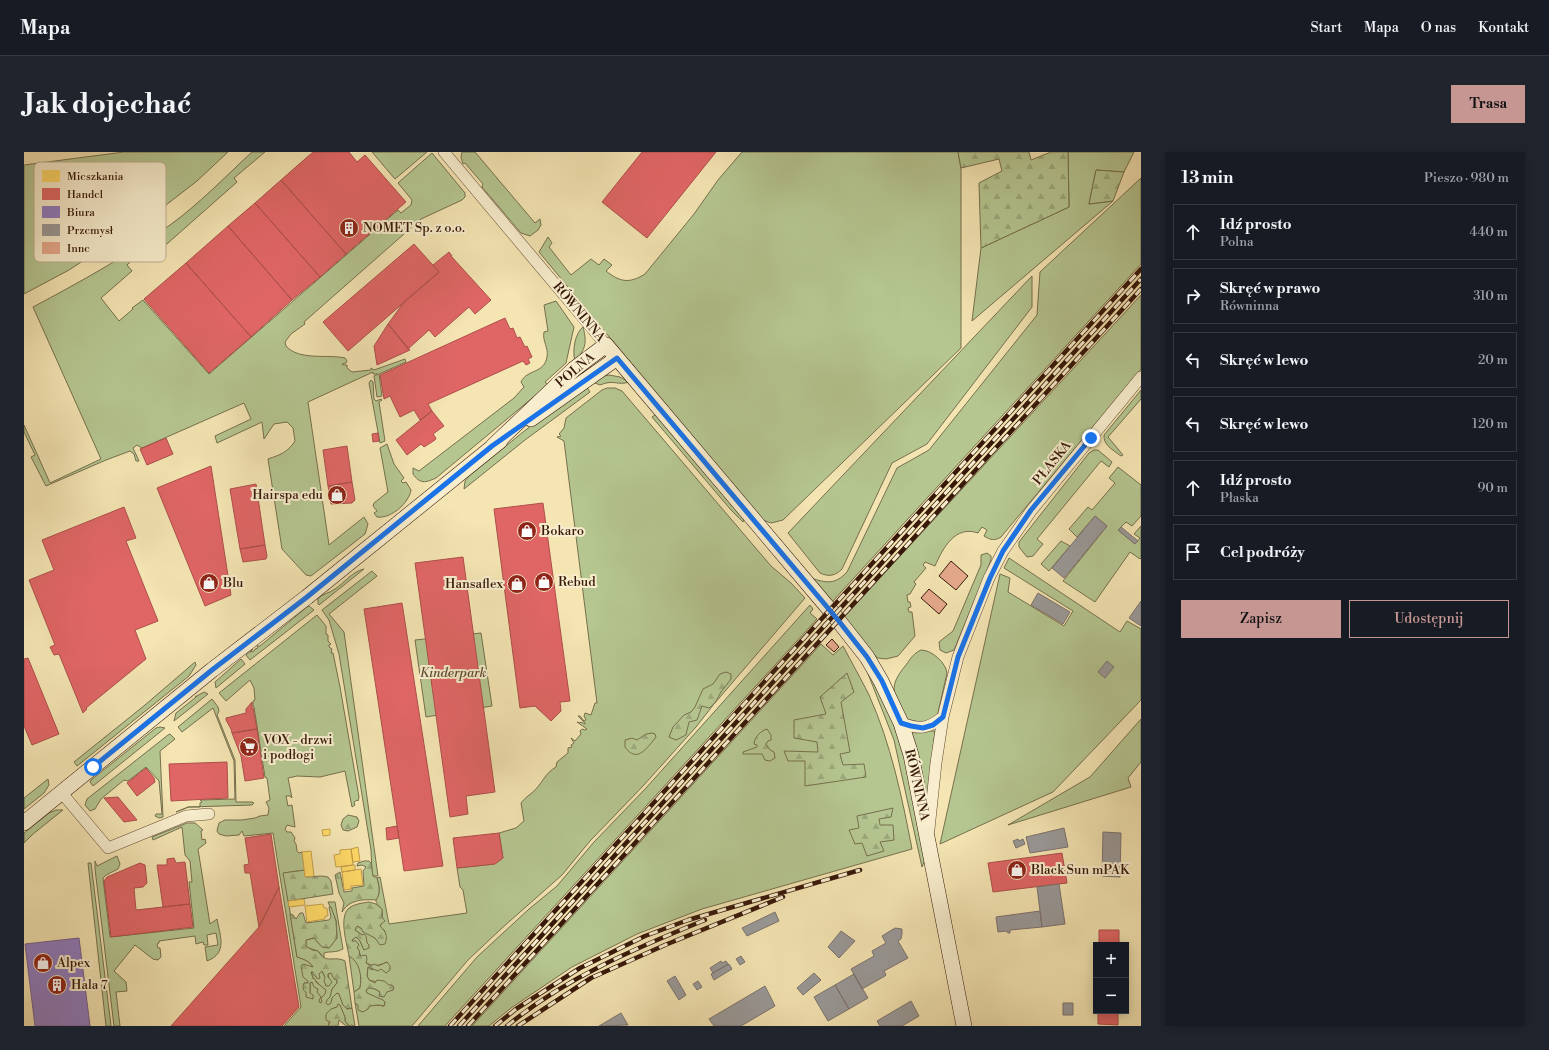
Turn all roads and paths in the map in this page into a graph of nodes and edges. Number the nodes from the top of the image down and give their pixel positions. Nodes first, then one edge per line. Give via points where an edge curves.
1 (444, 152) edge
2 (606, 345) junction
3 (617, 358) junction
4 (1141, 377) edge
5 (492, 446) junction
6 (943, 717) junction
7 (901, 723) junction
8 (61, 792) junction
9 (209, 814) dead end
10 (24, 823) edge
11 (928, 838) junction
12 (964, 1026) edge

1 - 2 street, RÓWNINNA
2 - 3 street, RÓWNINNA
2 - 5 street, POLNA via 574,369
3 - 5 street, POLNA
3 - 7 street, RÓWNINNA via 867,657 882,681
4 - 6 street, PŁASKA via 1031,510 1003,551 958,657
5 - 8 street, POLNA
6 - 7 street via 933,725 923,728
6 - 11 street, PŁASKA
7 - 11 street, RÓWNINNA via 911,755
8 - 9 street via 108,848 186,816
8 - 10 street, POLNA
11 - 12 street, RÓWNINNA

